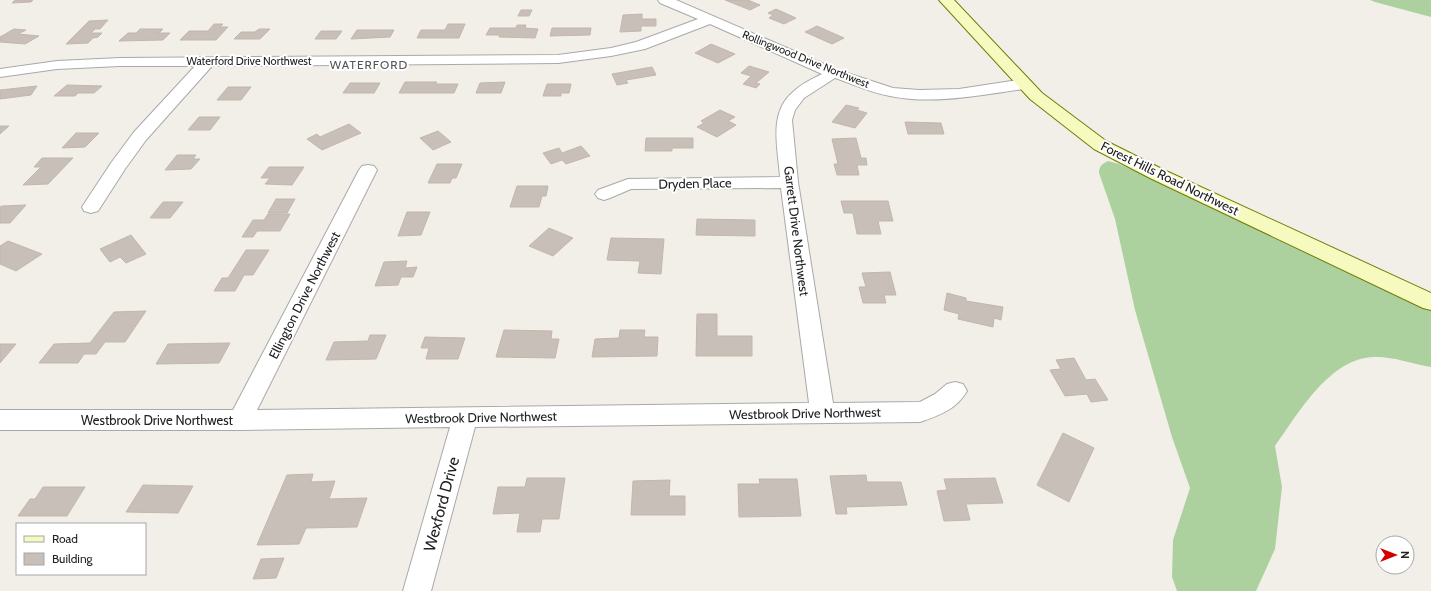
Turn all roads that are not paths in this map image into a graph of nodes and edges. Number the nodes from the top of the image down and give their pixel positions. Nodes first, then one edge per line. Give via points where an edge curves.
1 (665, 0) edge
2 (946, 0) edge
3 (709, 20) junction
4 (208, 61) junction
5 (0, 73) edge
6 (833, 73) junction
7 (1024, 84) junction
8 (368, 170) dead end
9 (789, 182) junction
10 (604, 194) dead end
11 (91, 207) dead end
12 (1431, 302) edge
13 (955, 391) dead end
14 (822, 413) junction
15 (465, 418) junction
16 (0, 420) edge
17 (240, 420) junction
18 (417, 591) edge

1 - 3 street, Rollingwood Drive Northwest
2 - 7 main road, Forest Hills Road Northwest
3 - 4 street, Waterford Drive Northwest via 640,46 558,59
3 - 6 street, Rollingwood Drive Northwest
4 - 5 street, Waterford Drive Northwest via 58,65
4 - 11 street via 140,136
6 - 7 street, Rollingwood Drive Northwest via 891,92 919,95 960,94
6 - 9 street, Garrett Drive Northwest via 798,95 787,109 784,120
7 - 12 main road, Forest Hills Road Northwest via 1082,132 1119,156
8 - 17 street, Ellington Drive Northwest
9 - 10 street, Dryden Place via 628,184
9 - 14 street, Garrett Drive Northwest
13 - 14 street, Westbrook Drive Northwest via 937,407 920,412
14 - 15 street, Westbrook Drive Northwest
15 - 17 street, Westbrook Drive Northwest
15 - 18 street, Wexford Drive
16 - 17 street, Westbrook Drive Northwest

